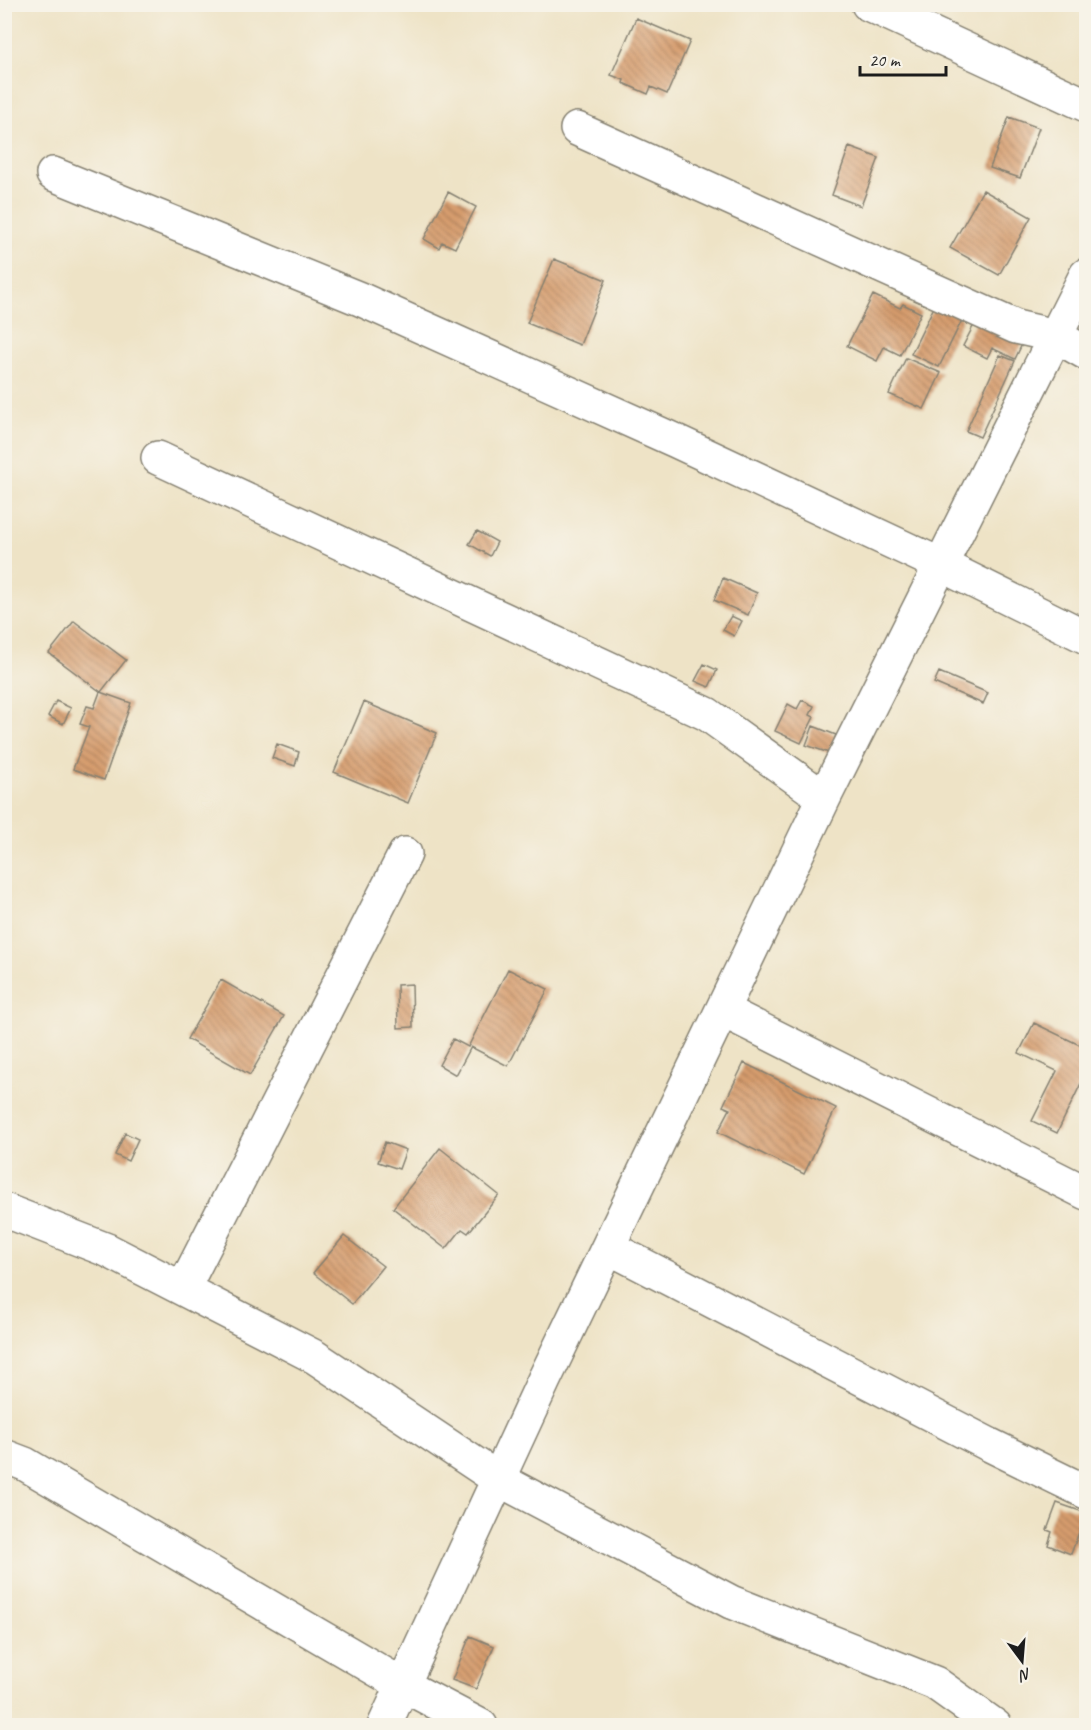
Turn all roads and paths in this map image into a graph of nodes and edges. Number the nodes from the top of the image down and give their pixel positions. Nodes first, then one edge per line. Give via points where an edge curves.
1 (868, 4) edge
2 (1086, 105) edge
3 (577, 129) dead end
4 (53, 174) dead end
5 (1086, 275) edge
6 (1056, 336) junction
7 (1086, 353) edge
8 (159, 458) dead end
9 (941, 565) junction
10 (1086, 638) edge
11 (825, 798) junction
12 (405, 854) dead end
13 (722, 1010) junction
14 (1086, 1193) edge
15 (4, 1210) edge
16 (608, 1247) junction
17 (183, 1289) junction
18 (4, 1456) edge
19 (498, 1479) junction
20 (1086, 1492) edge
21 (403, 1685) junction
22 (384, 1725) edge
23 (481, 1725) edge
24 (995, 1725) edge

1 - 2 street
3 - 6 street via 1016,327
4 - 9 street via 360,299
5 - 6 street
6 - 7 street
6 - 9 street
8 - 11 street via 707,714
9 - 10 street
9 - 11 street
11 - 13 street
12 - 17 street
13 - 14 street
13 - 16 street
15 - 17 street via 107,1250
16 - 19 street
16 - 20 street
17 - 19 street via 315,1357
18 - 21 street via 35,1470
19 - 21 street
19 - 24 street via 731,1602 935,1683
21 - 22 street
21 - 23 street

